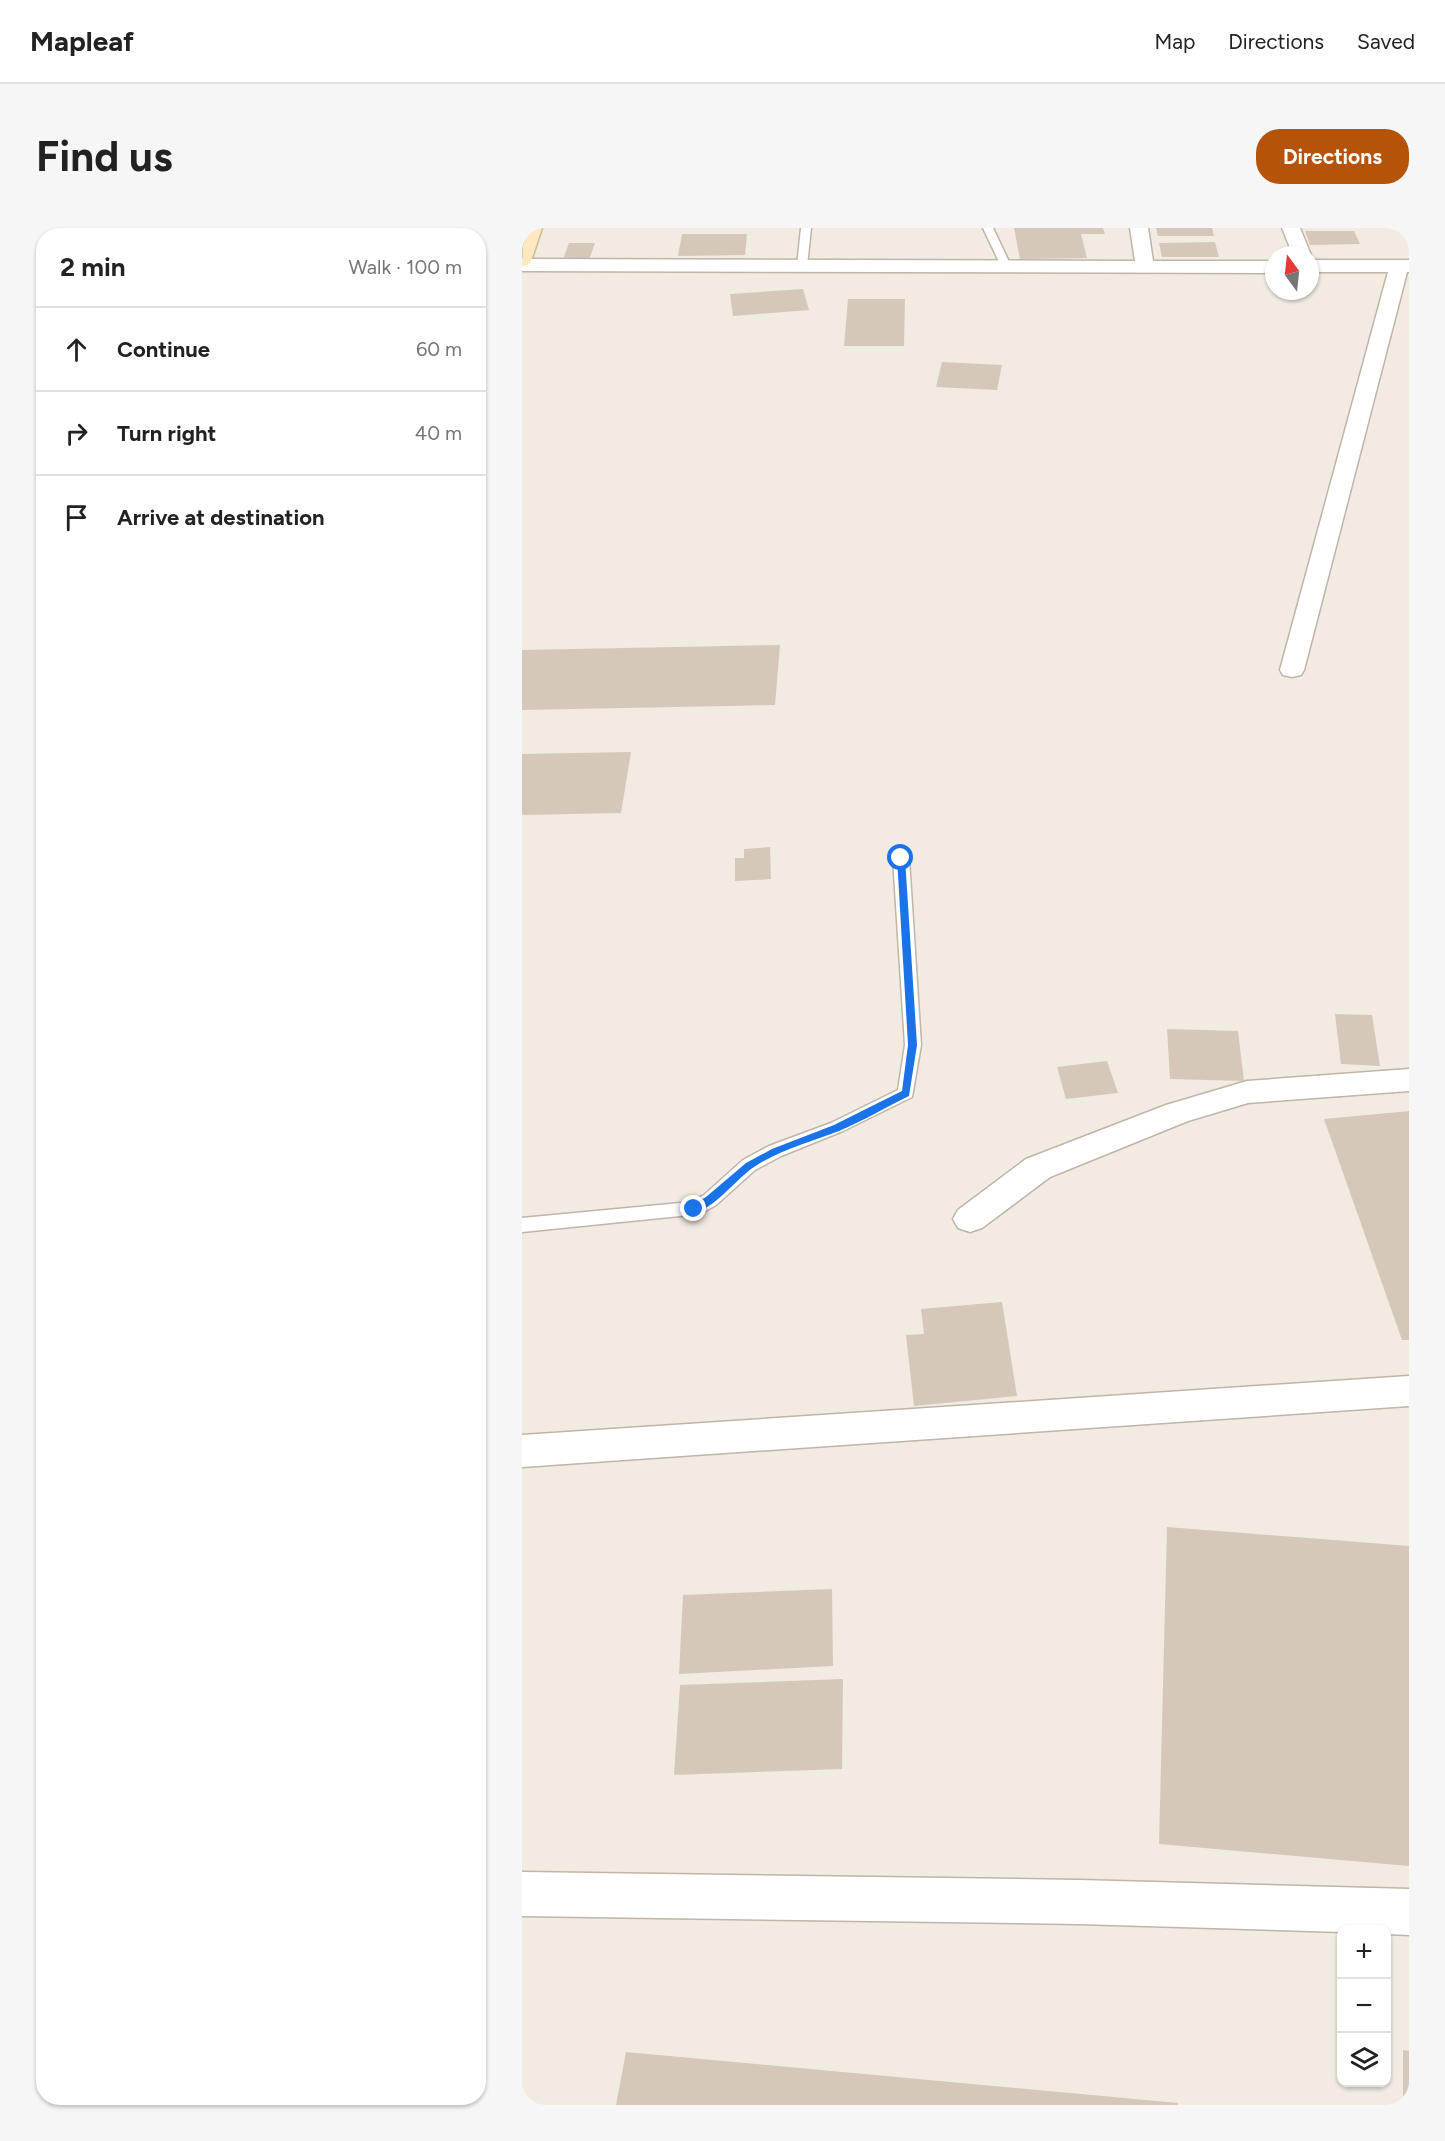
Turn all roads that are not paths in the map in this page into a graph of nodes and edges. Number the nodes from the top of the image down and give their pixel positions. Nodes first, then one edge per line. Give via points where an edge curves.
1 (806, 228) edge
2 (988, 228) edge
3 (1139, 228) edge
4 (1291, 228) edge
5 (528, 231) edge
6 (1298, 246) edge
7 (522, 263) edge
8 (802, 266) junction
9 (1319, 266) edge
10 (1404, 266) edge
11 (1006, 267) junction
12 (1145, 267) junction
13 (1265, 267) edge
14 (1292, 670) dead end
15 (901, 858) dead end
16 (1409, 1080) edge
17 (970, 1219) dead end
18 (522, 1224) edge
19 (1409, 1391) edge
20 (522, 1451) edge
21 (522, 1894) edge
22 (1409, 1912) edge

1 - 8 lane
2 - 11 lane
3 - 12 street
4 - 6 street
5 - 7 main road
7 - 8 street
8 - 11 street
9 - 10 street
10 - 14 street
11 - 12 street
12 - 13 street
15 - 18 lane via 913,1045 906,1093 837,1128 749,1165 694,1209
16 - 17 street via 1247,1092 1177,1113 1038,1168
19 - 20 street
21 - 22 street via 1067,1902

